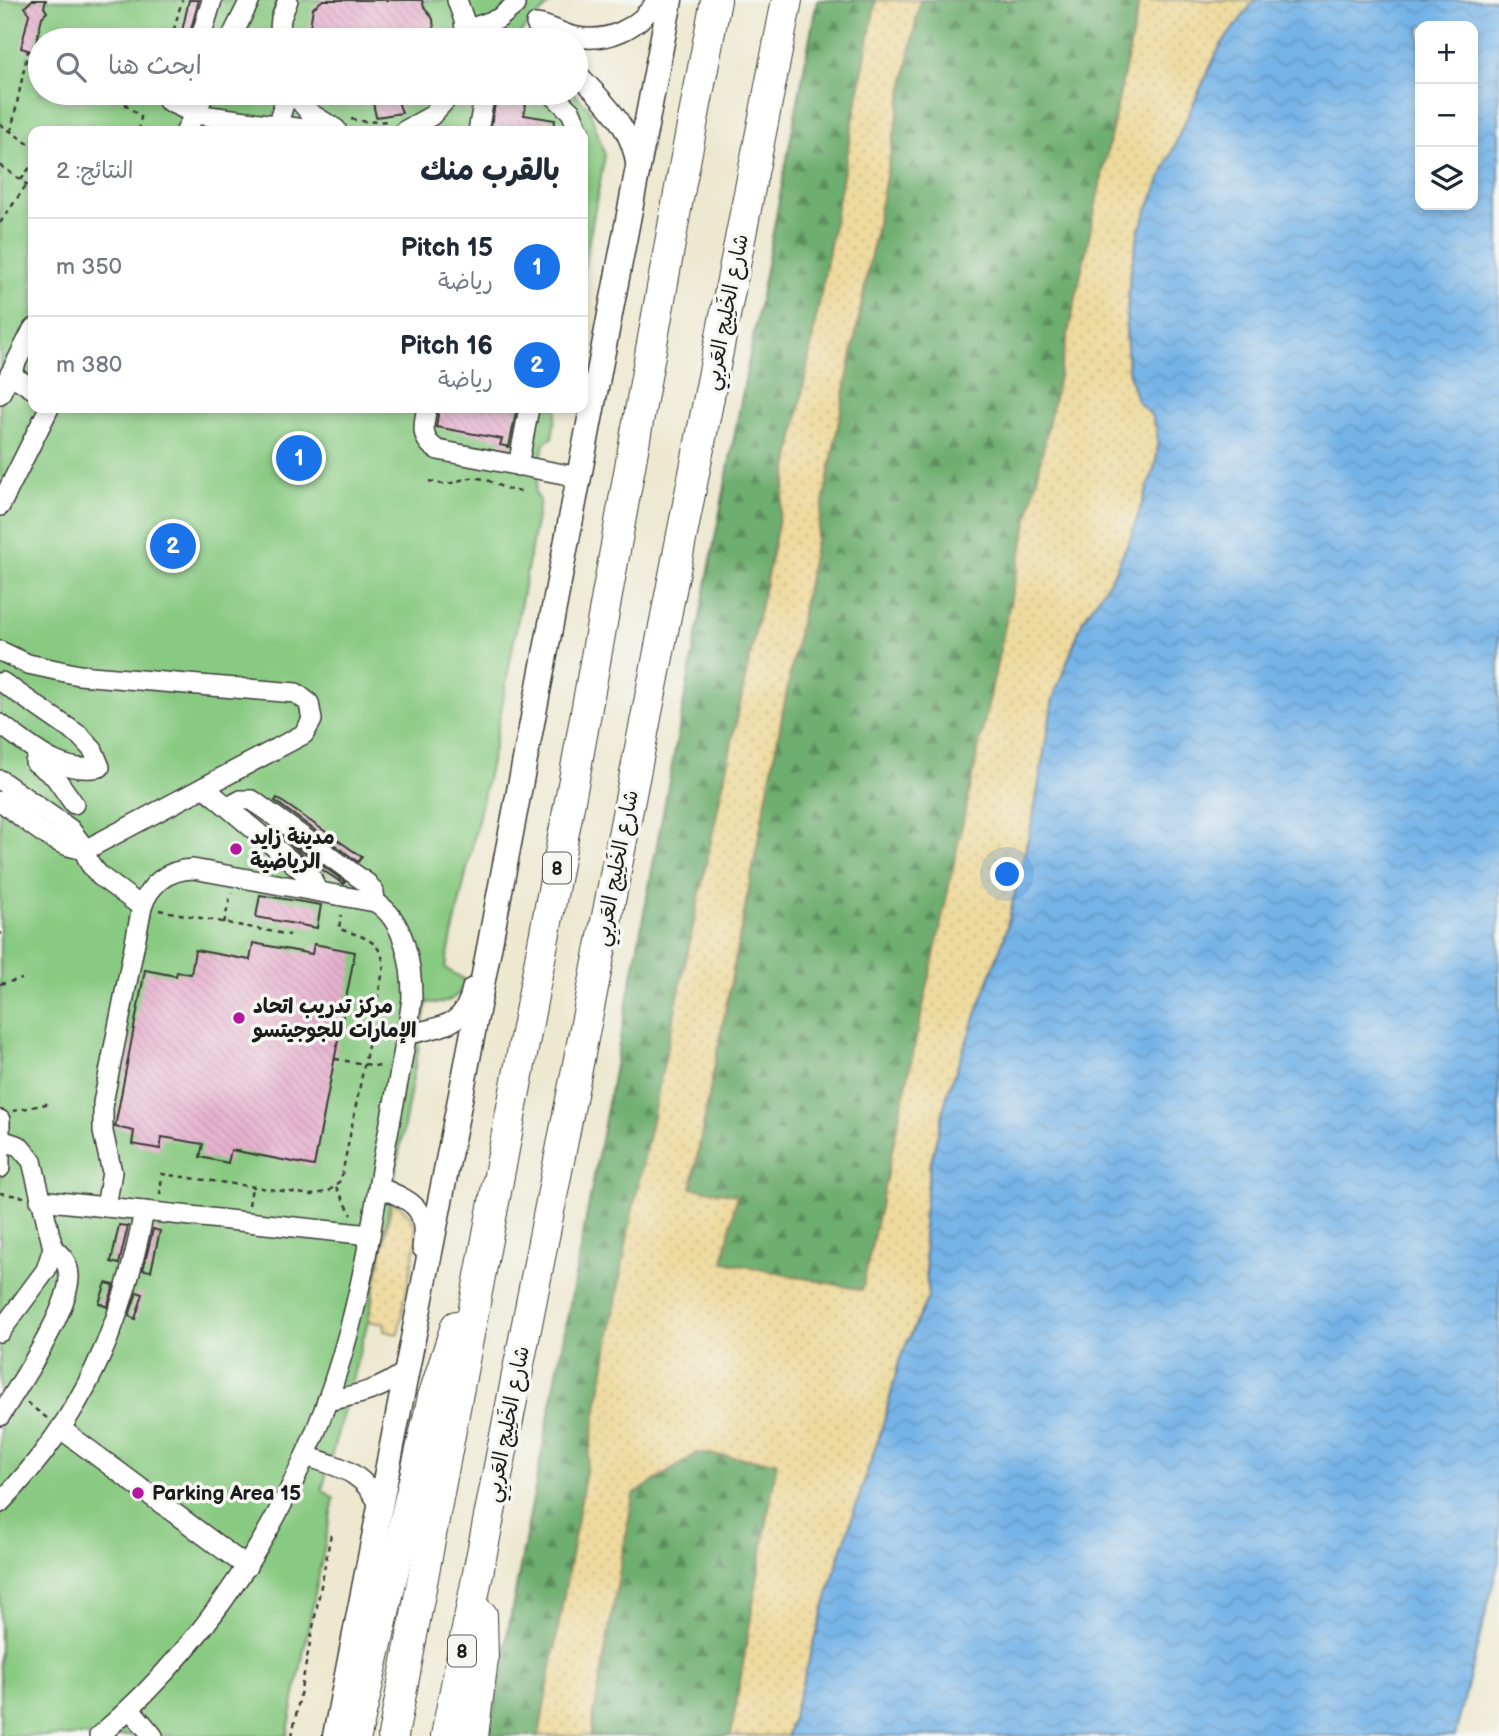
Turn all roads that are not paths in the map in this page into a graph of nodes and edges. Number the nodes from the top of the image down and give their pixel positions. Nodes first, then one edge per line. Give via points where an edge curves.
1 (212, 0) edge
2 (250, 0) edge
3 (288, 0) edge
4 (457, 0) edge
5 (657, 0) edge
6 (670, 0) edge
7 (716, 0) edge
8 (788, 0) edge
9 (513, 3) edge
10 (204, 28) edge
11 (236, 28) edge
12 (280, 28) edge
13 (464, 28) edge
14 (481, 28) edge
15 (537, 28) edge
16 (588, 38) edge
17 (588, 86) edge
18 (172, 105) edge
19 (199, 105) edge
20 (285, 105) edge
21 (302, 105) edge
22 (442, 105) edge
23 (483, 105) edge
24 (564, 105) edge
25 (190, 123) edge
26 (336, 124) edge
27 (276, 125) junction
28 (283, 126) edge
29 (398, 126) edge
30 (479, 126) edge
31 (577, 126) edge
32 (637, 174) junction
33 (28, 339) edge
34 (10, 374) junction
35 (28, 386) edge
36 (0, 394) edge
37 (46, 413) edge
38 (426, 413) edge
39 (528, 413) edge
40 (518, 466) junction
41 (579, 477) junction
42 (0, 506) edge
43 (0, 651) edge
44 (2, 682) dead end
45 (0, 724) edge
46 (0, 738) edge
47 (0, 780) edge
48 (204, 787) junction
49 (0, 801) edge
50 (74, 804) dead end
51 (228, 807) junction
52 (83, 849) junction
53 (317, 891) junction
54 (375, 902) junction
55 (142, 907) junction
56 (492, 934) junction
57 (406, 1035) junction
58 (6, 1115) edge
59 (1, 1140) edge
60 (0, 1168) edge
61 (379, 1187) junction
62 (40, 1200) junction
63 (106, 1207) junction
64 (151, 1212) junction
65 (363, 1235) junction
66 (53, 1248) junction
67 (481, 1272) junction
68 (422, 1296) junction
69 (0, 1332) edge
70 (407, 1370) junction
71 (327, 1401) junction
72 (0, 1416) edge
73 (61, 1429) junction
74 (305, 1456) junction
75 (0, 1503) edge
76 (381, 1508) junction
77 (478, 1566) junction
78 (247, 1567) junction
79 (130, 1709) junction
80 (99, 1736) edge
81 (153, 1736) edge
82 (335, 1736) edge
83 (356, 1736) edge
84 (393, 1736) edge
85 (446, 1736) edge
86 (473, 1736) edge

1 - 10 street
2 - 11 street
3 - 12 street
4 - 13 street
5 - 16 street via 641,20 621,33
6 - 32 main road
7 - 67 highway, 8
8 - 77 highway, شارع الخَلِيج العَربِي / 8
9 - 14 street
9 - 15 street
17 - 32 street via 622,124 633,148
18 - 25 street
19 - 25 street
20 - 27 street
21 - 26 street
22 - 29 street via 432,116
23 - 30 street
24 - 31 street
25 - 27 street
27 - 28 street
32 - 41 main road
33 - 34 street
34 - 35 street
34 - 36 street
37 - 42 street
38 - 40 street via 424,432 432,447
39 - 40 street
40 - 41 street
41 - 56 main road
43 - 48 street via 50,670 79,675 296,692 309,703 312,720 304,734
44 - 45 street via 80,736 100,767 61,765
46 - 50 street via 55,778
47 - 52 street via 70,829
48 - 51 street
48 - 52 street
49 - 52 street via 63,845
51 - 53 street via 312,879
51 - 54 street via 252,800 368,884
52 - 55 street via 100,876
53 - 54 street
53 - 55 street via 193,869 165,876 150,890
54 - 57 street via 391,914 408,960 412,998
55 - 63 street via 102,1113 112,1172
56 - 57 street via 479,950 463,1015
56 - 68 main road
57 - 61 street
58 - 59 street
59 - 60 street
59 - 62 street via 14,1142 29,1155
61 - 65 street
61 - 68 street via 411,1202 420,1212 424,1225
62 - 63 street
62 - 66 street
63 - 64 street
64 - 65 street
64 - 73 street via 115,1325
65 - 71 street via 350,1326
66 - 69 street via 46,1270
66 - 72 street via 66,1262 68,1288 44,1343
67 - 83 highway via 460,1314 433,1397
67 - 84 highway, 8
68 - 70 main road
70 - 71 street via 376,1390
70 - 76 main road
71 - 74 street
73 - 75 street
73 - 78 street
74 - 76 street via 352,1473 369,1488
74 - 78 street via 281,1510
76 - 82 main road
77 - 85 highway, شارع الخَلِيج العَربِي / 8
77 - 86 highway via 483,1659
78 - 79 street via 180,1655
79 - 80 street
79 - 81 street

